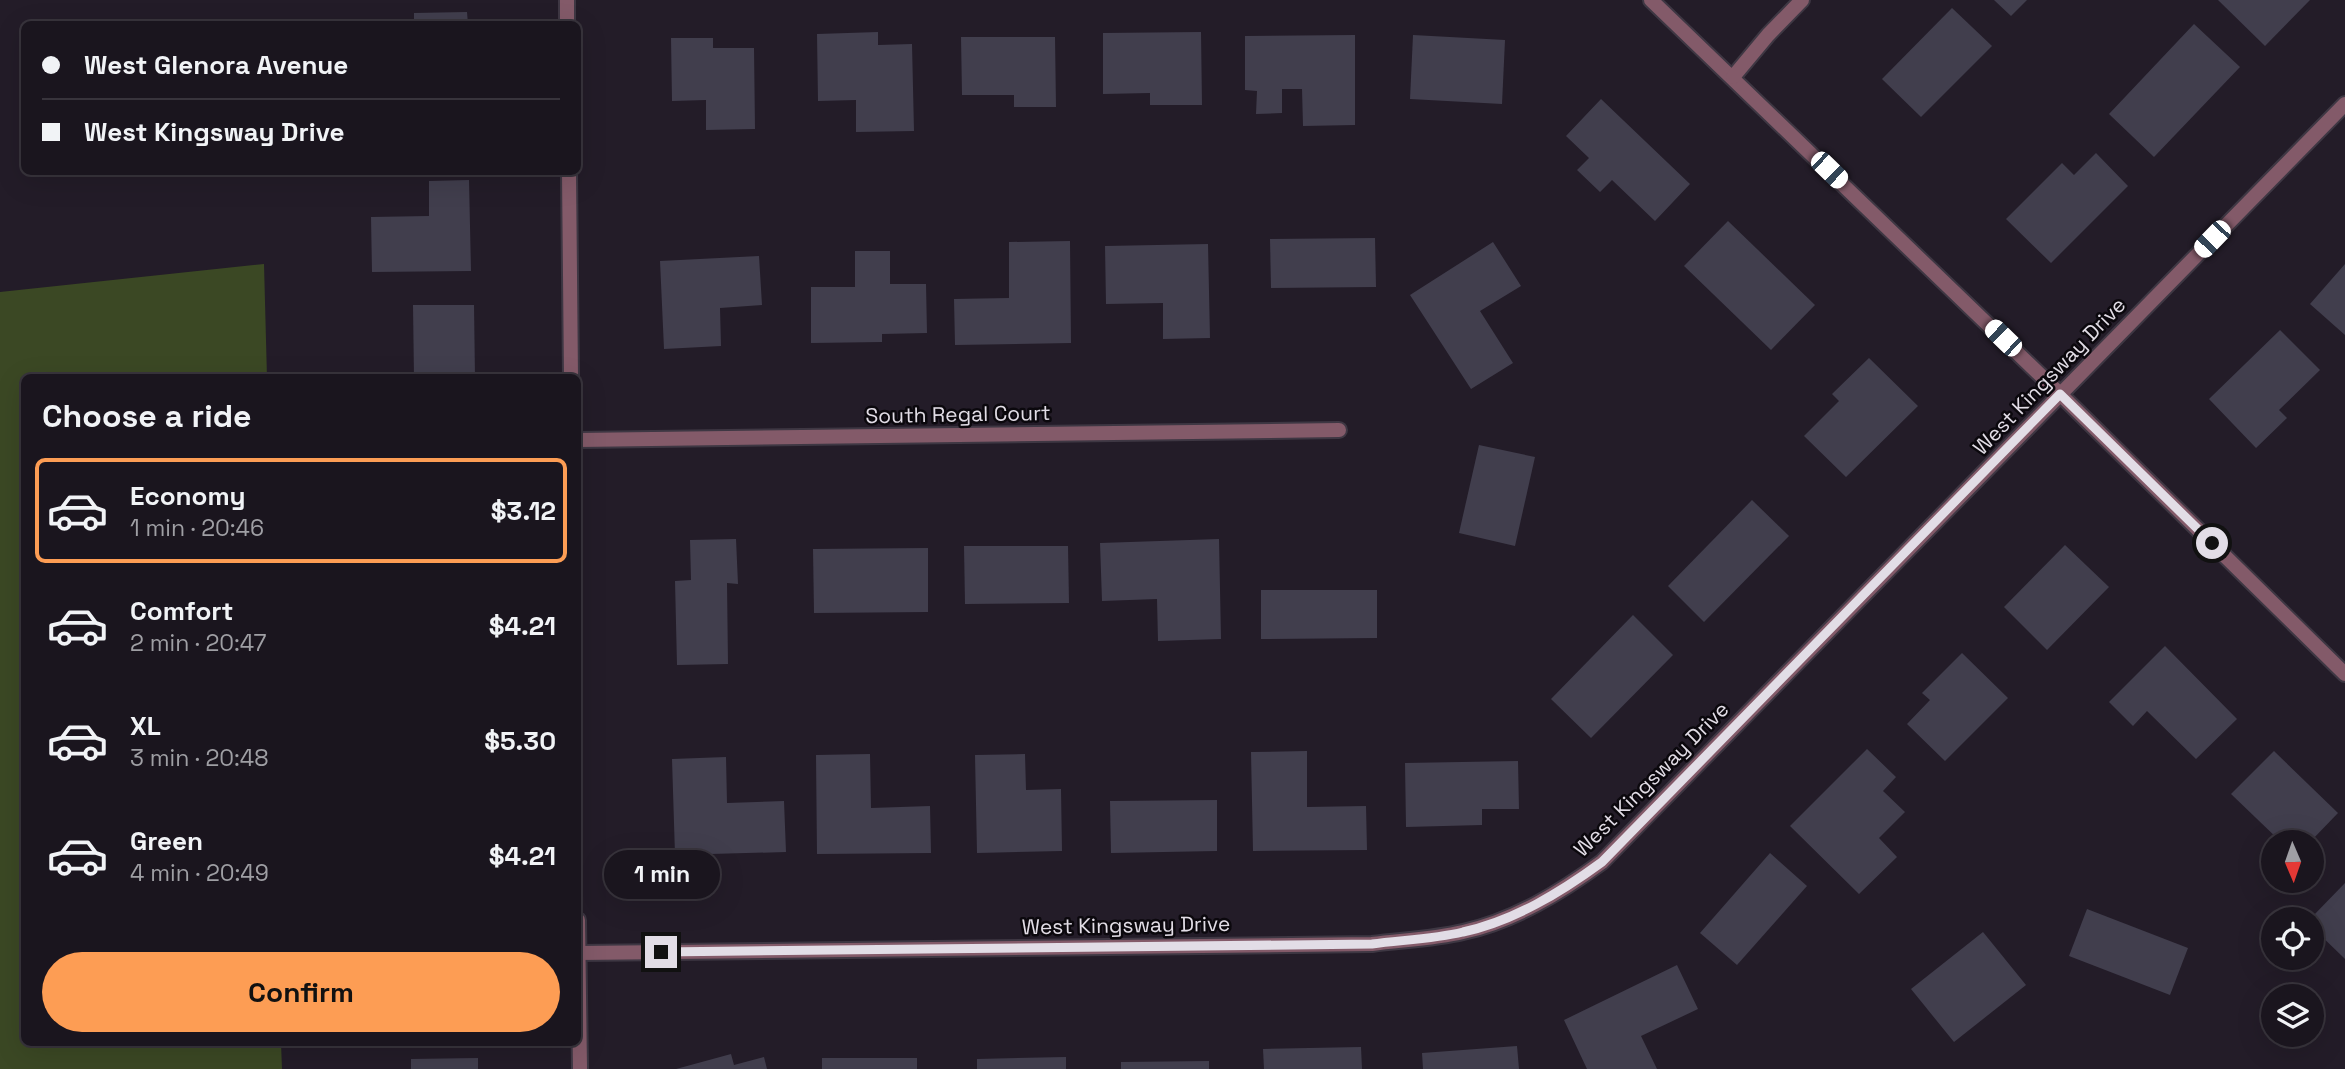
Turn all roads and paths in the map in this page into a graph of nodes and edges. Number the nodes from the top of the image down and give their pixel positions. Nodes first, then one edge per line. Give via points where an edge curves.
1 (567, 0) edge
2 (1651, 0) edge
3 (1802, 0) edge
4 (567, 21) edge
5 (1733, 77) junction
6 (2345, 104) edge
7 (569, 175) edge
8 (571, 374) edge
9 (2060, 394) junction
10 (1339, 429) dead end
11 (581, 440) edge
12 (2345, 674) edge
13 (581, 953) edge
14 (580, 1046) edge
15 (580, 1069) edge

1 - 4 street
2 - 5 street
3 - 5 street
5 - 9 street
6 - 9 street, West Kingsway Drive
7 - 8 street
9 - 12 street
9 - 13 street, West Kingsway Drive via 1602,862 1521,912 1464,932 1372,944
10 - 11 street, South Regal Court
14 - 15 street

